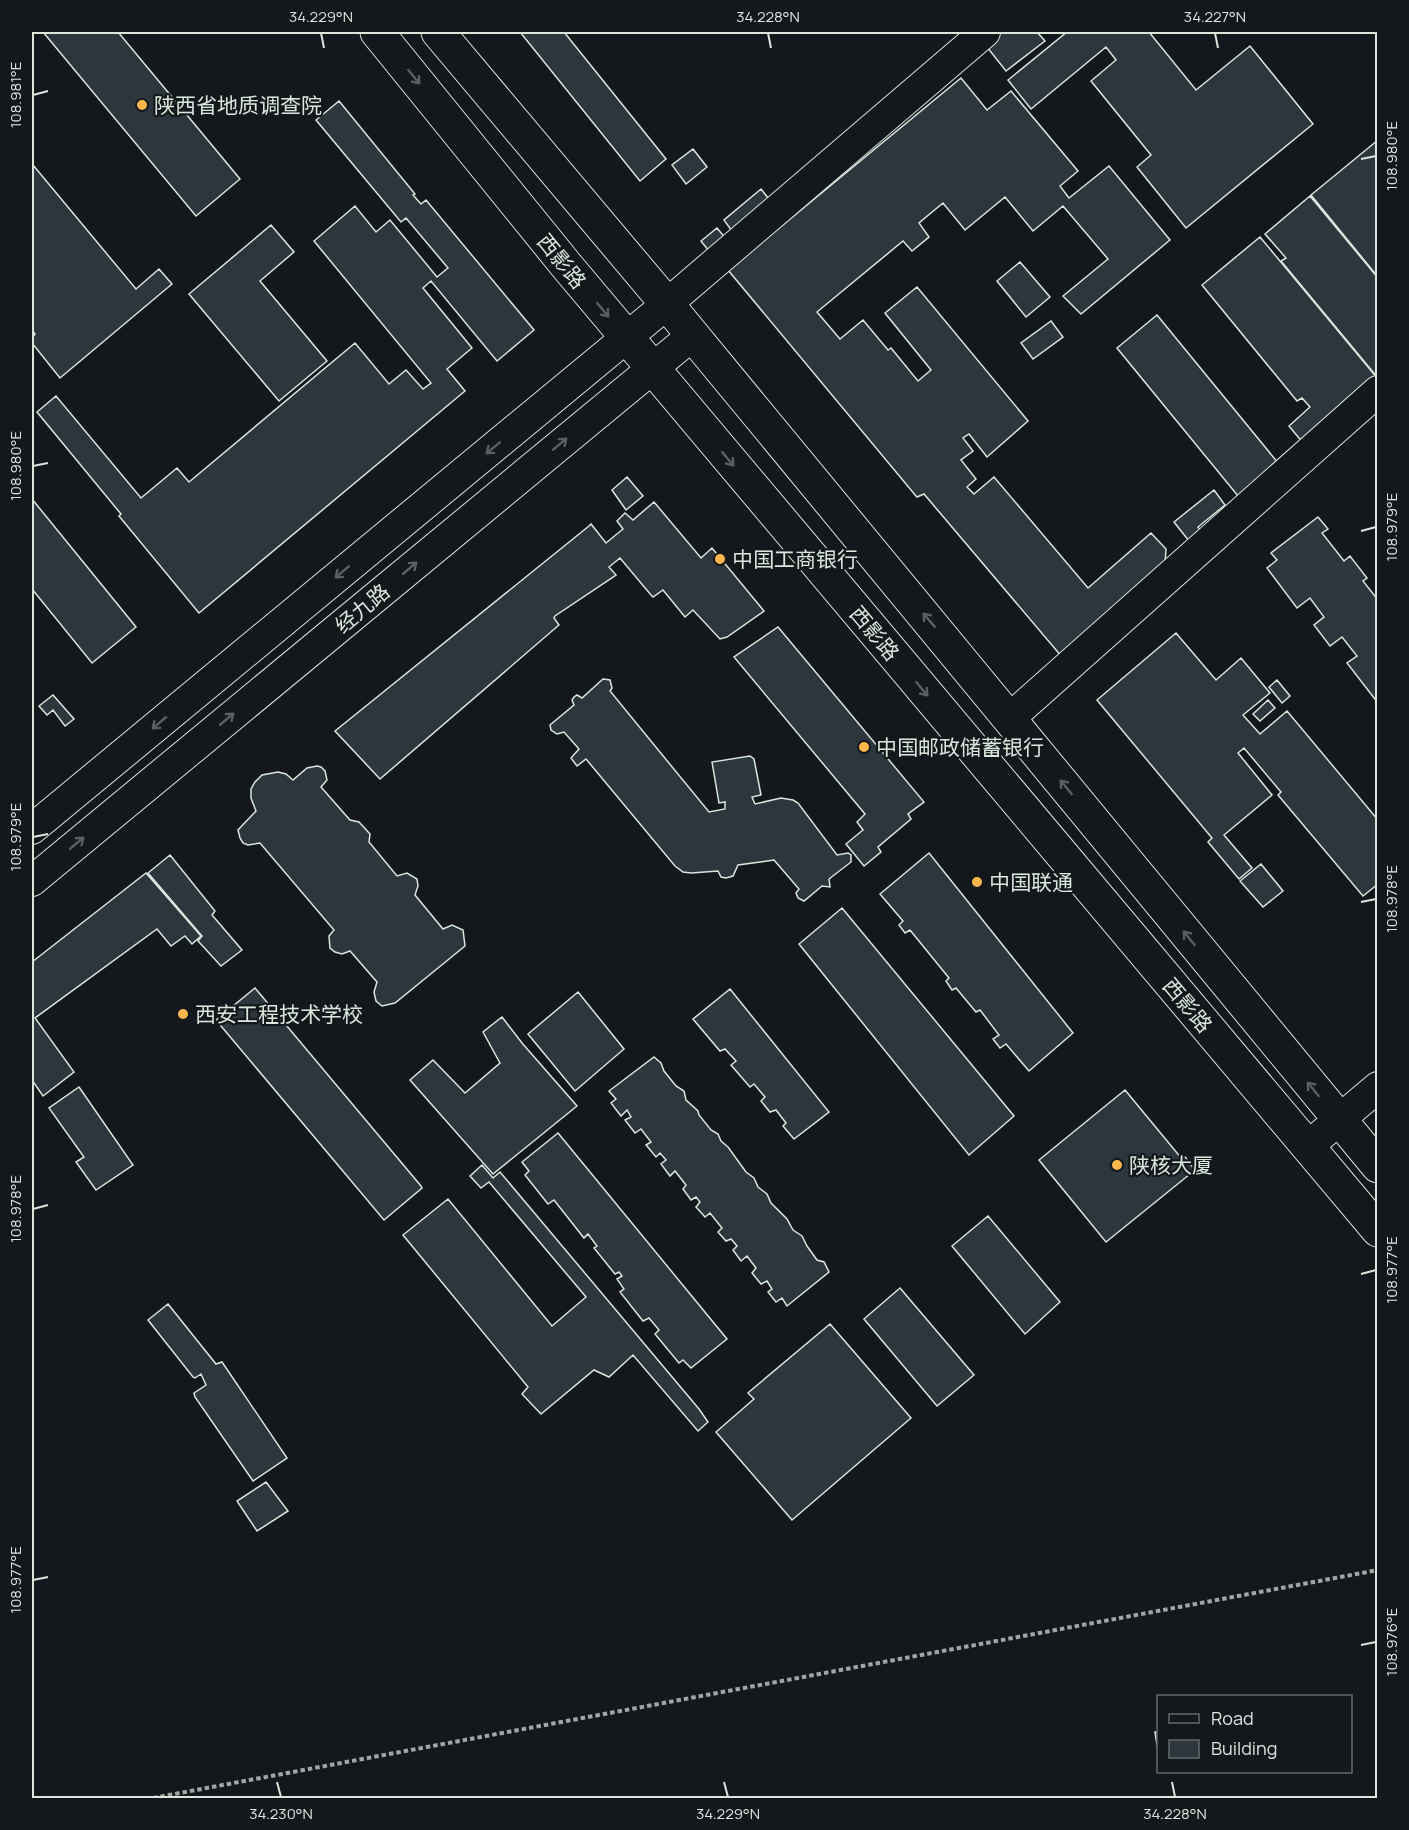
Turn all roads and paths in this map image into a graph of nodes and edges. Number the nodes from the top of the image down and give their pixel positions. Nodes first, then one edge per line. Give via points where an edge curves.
1 (377, 32) edge
2 (438, 32) edge
3 (985, 32) edge
4 (667, 304) junction
5 (693, 335) junction
6 (626, 338) junction
7 (652, 368) junction
8 (1377, 391) edge
9 (1010, 718) junction
10 (32, 829) edge
11 (32, 881) edge
12 (1377, 1087) edge
13 (1338, 1120) junction
14 (1307, 1146) junction
15 (1377, 1166) edge
16 (1377, 1230) edge
17 (1377, 1570) edge
18 (153, 1798) edge

1 -> 6 main road, 西影路
2 - 4 main road, 西影路
3 - 4 street, 经九路
4 - 5 main road, 西影路
4 - 6 street, 经九路
5 - 7 street, 经九路
9 -> 5 main road, 西影路
6 - 7 main road, 西影路
6 -> 10 street, 经九路
11 -> 7 street, 经九路
7 -> 14 main road, 西影路
8 - 9 street
13 -> 9 main road, 西影路
12 - 13 street
13 - 14 street
13 - 15 main road, 西影路
14 - 16 main road, 西影路
17 - 18 path

